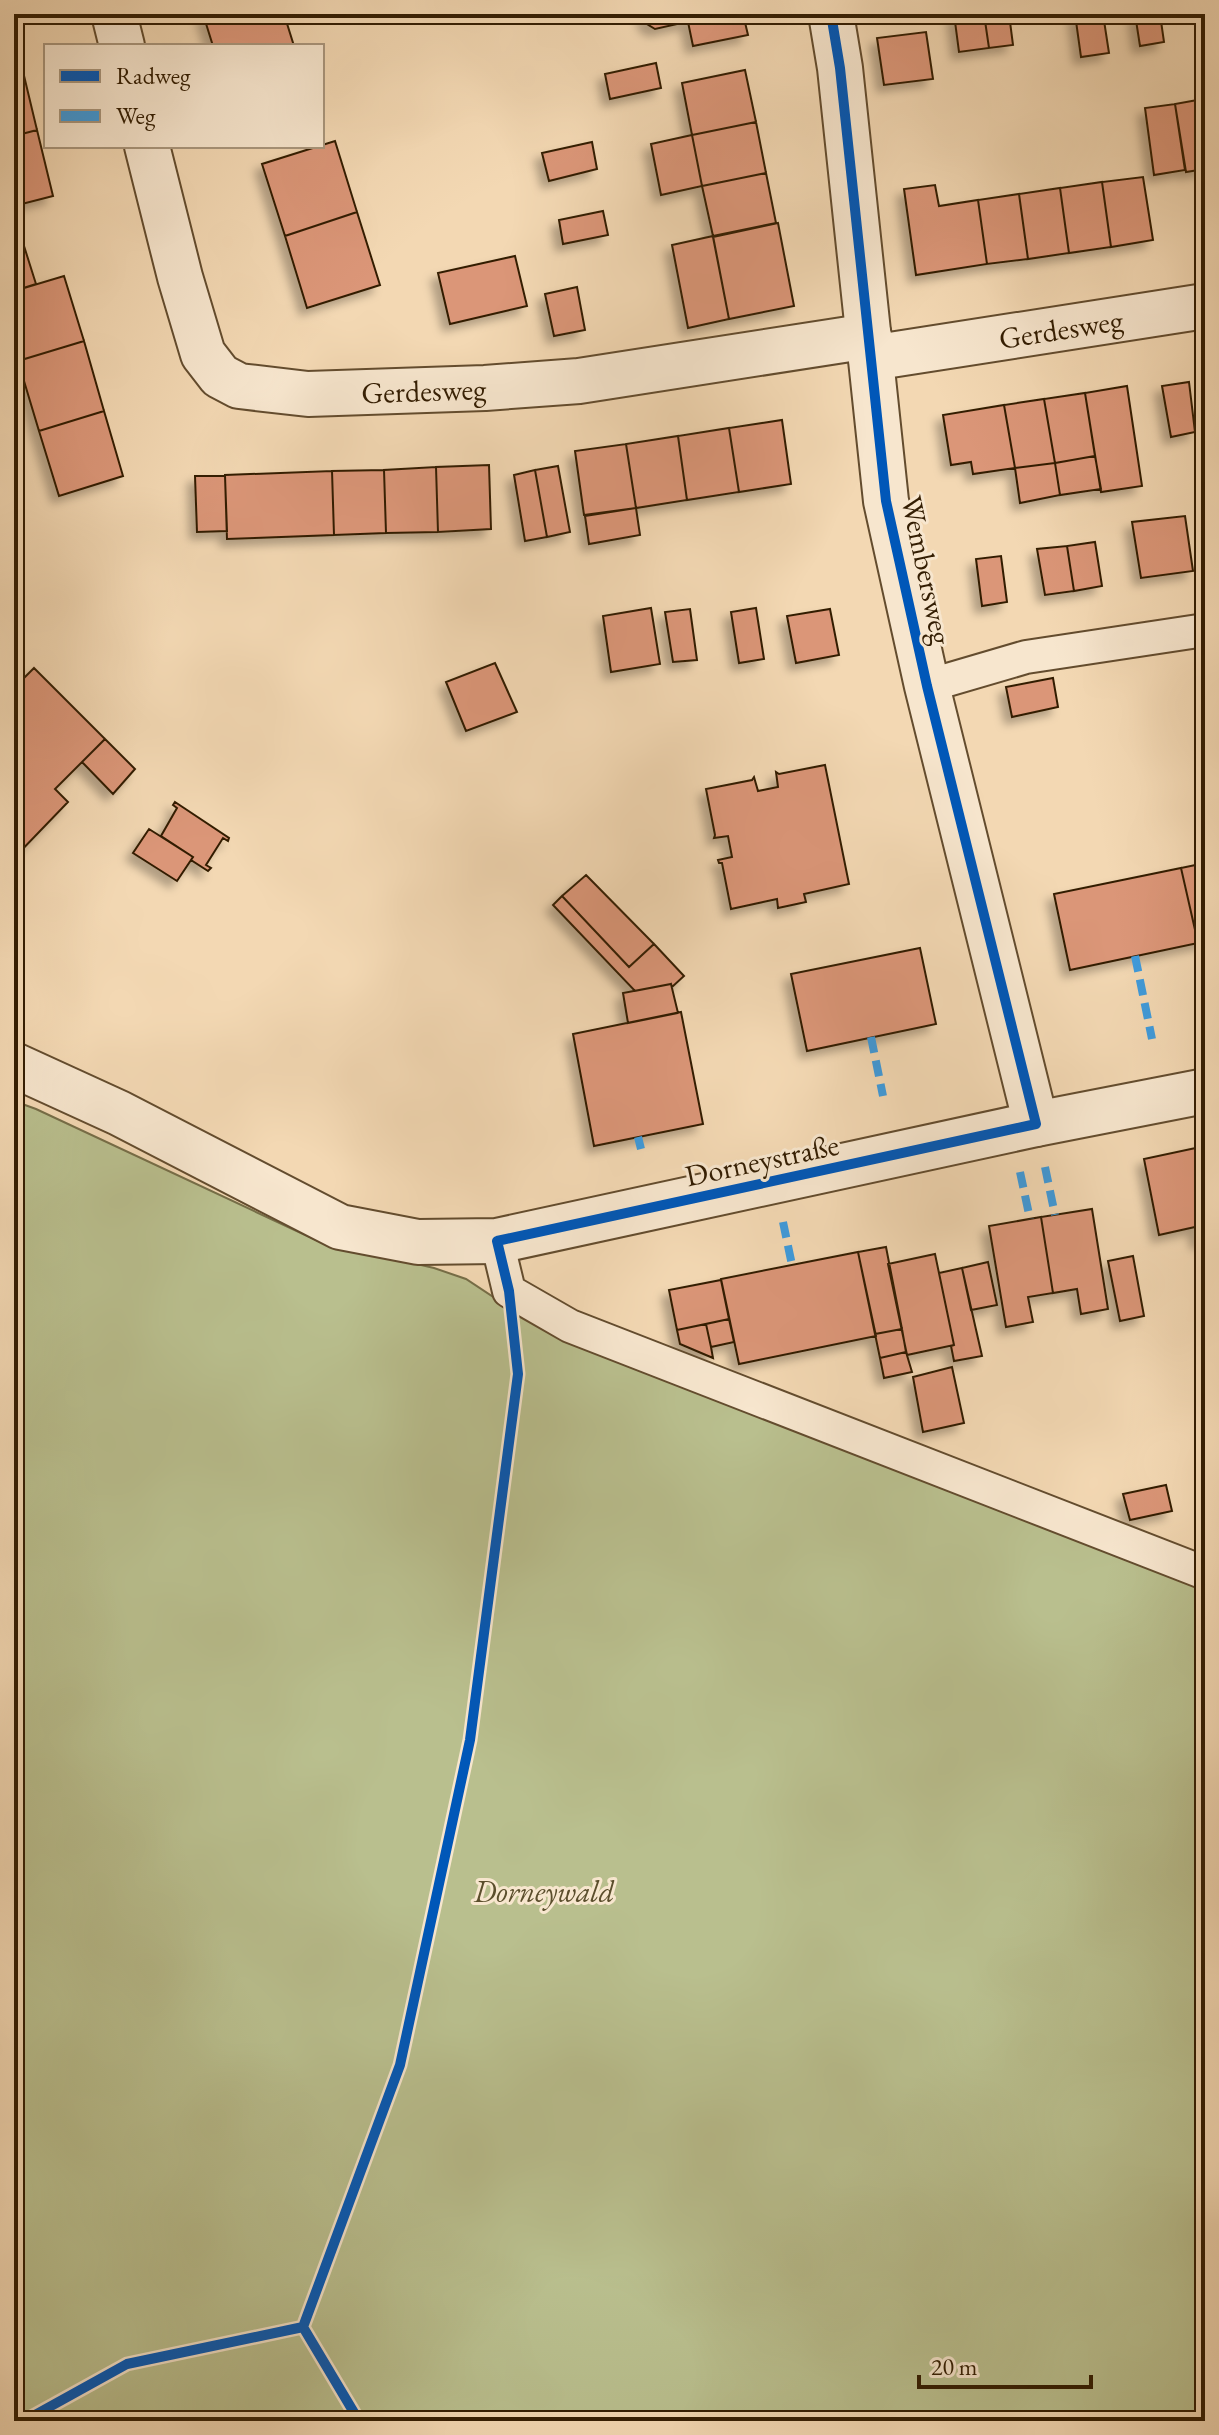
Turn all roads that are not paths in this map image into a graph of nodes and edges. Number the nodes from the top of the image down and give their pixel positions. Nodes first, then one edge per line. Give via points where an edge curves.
1 (114, 14) edge
2 (831, 14) edge
3 (122, 44) edge
4 (148, 148) edge
5 (1205, 306) edge
6 (870, 347) junction
7 (1205, 630) edge
8 (927, 686) junction
9 (14, 1065) edge
10 (1205, 1091) edge
11 (1036, 1124) junction
12 (497, 1241) junction
13 (1205, 1573) edge

1 - 3 street
2 - 6 street, Wembersweg
4 - 6 street, Gerdesweg via 203,354 220,376 239,386 308,394 485,388
5 - 6 street, Gerdesweg
6 - 8 street, Wembersweg via 886,501
7 - 8 lane via 1026,657
8 - 11 street, Wembersweg
9 - 12 street, Dorneystraße via 340,1227 418,1242
10 - 11 street, Dorneystraße
11 - 12 street, Dorneystraße
12 - 13 lane via 509,1291 570,1326

